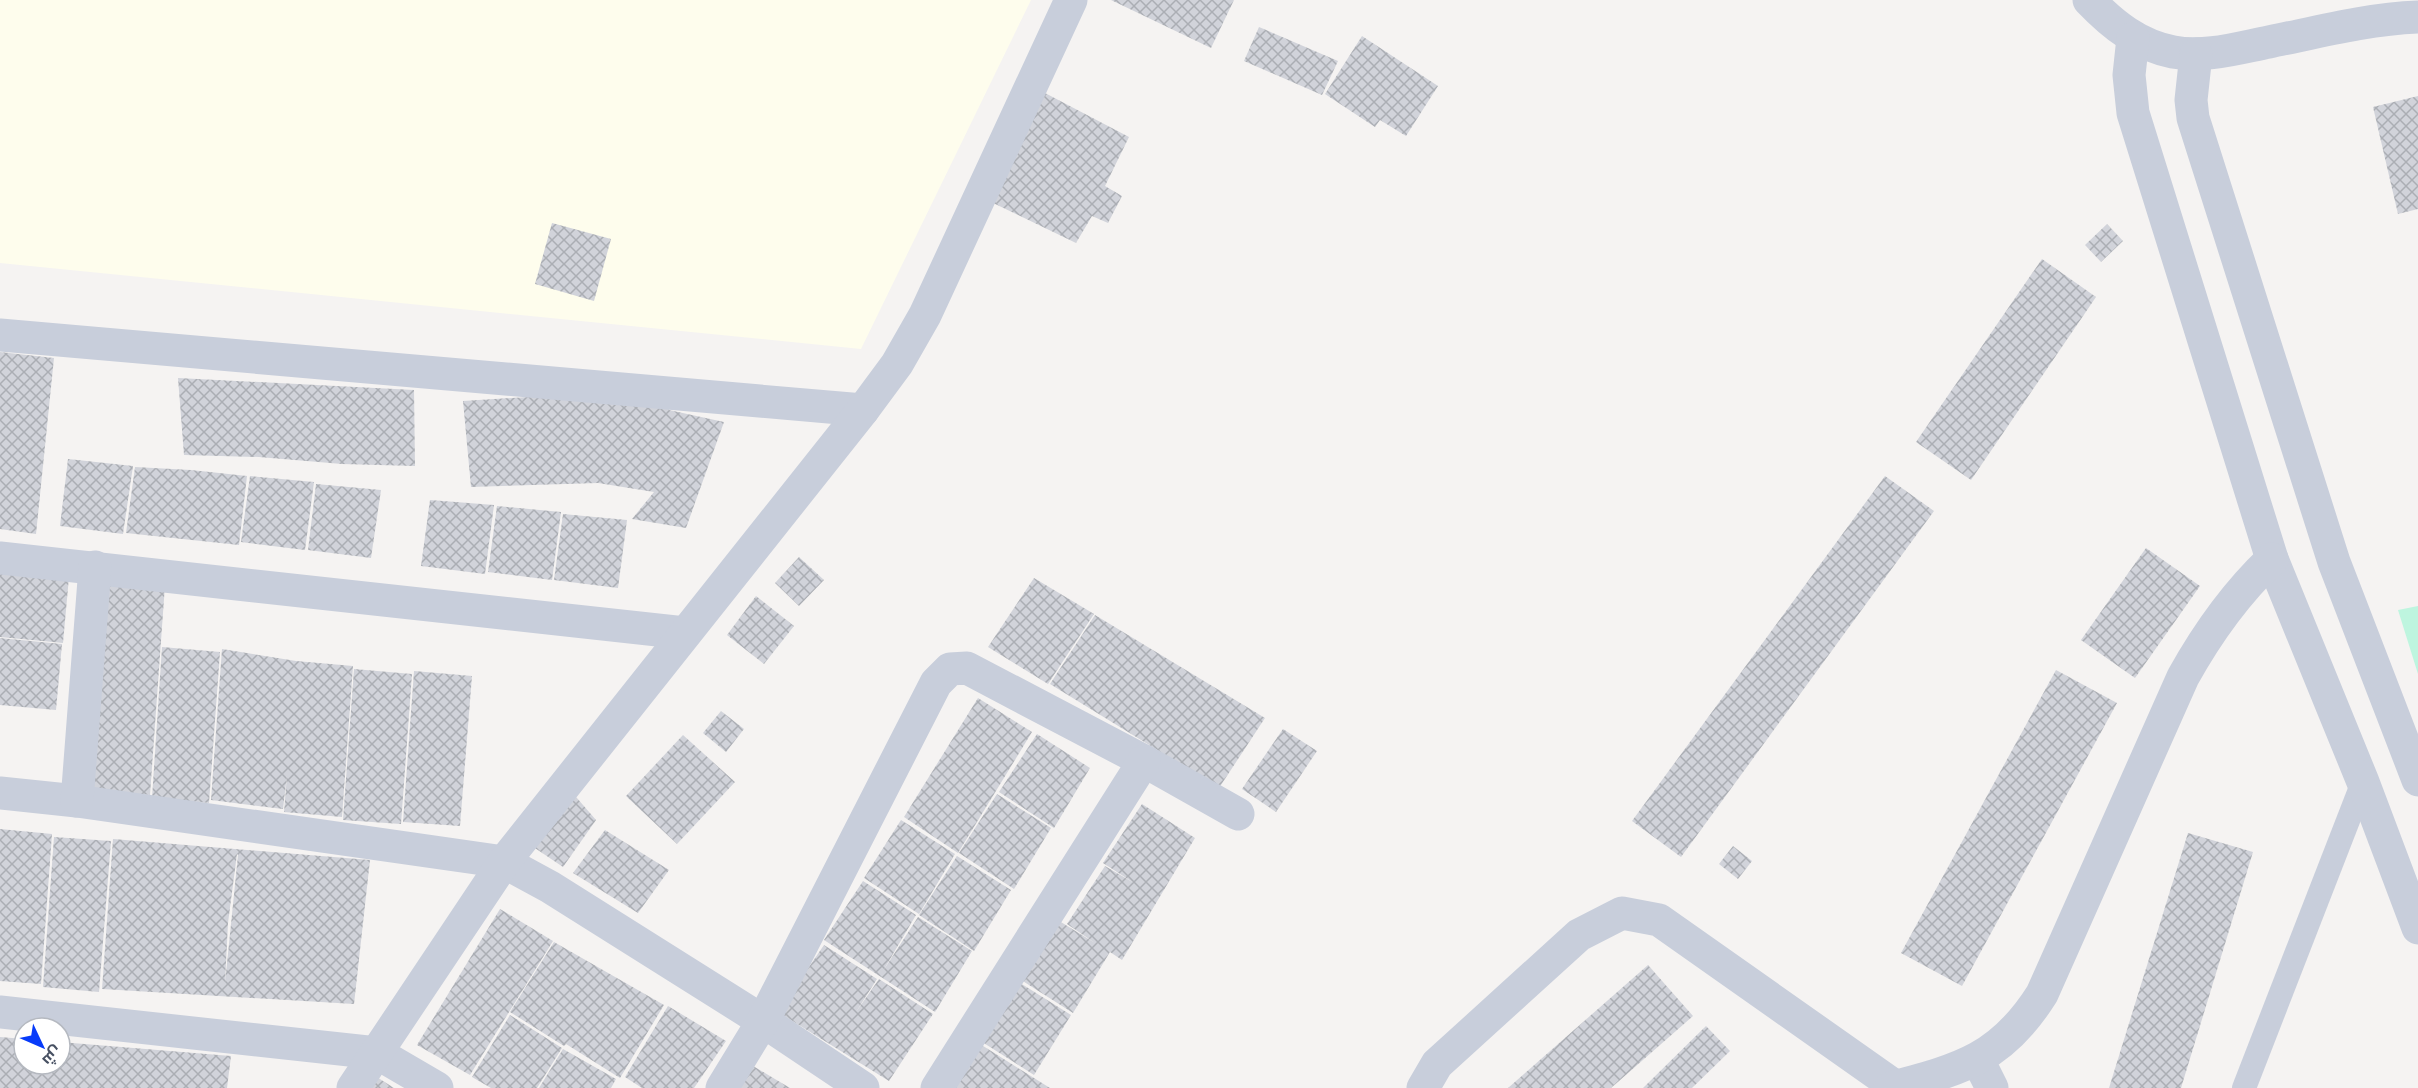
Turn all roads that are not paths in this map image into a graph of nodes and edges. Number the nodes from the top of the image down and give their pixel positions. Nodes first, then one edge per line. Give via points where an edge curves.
1 (1071, 0) edge
2 (2089, 0) edge
3 (2418, 17) edge
4 (2133, 38) junction
5 (2196, 54) junction
6 (0, 335) edge
7 (863, 410) junction
8 (0, 558) edge
9 (2272, 559) junction
10 (94, 567) junction
11 (686, 633) junction
12 (1144, 761) junction
13 (2418, 780) edge
14 (2363, 782) junction
15 (0, 793) edge
16 (77, 801) junction
17 (1238, 814) dead end
18 (504, 862) junction
19 (2418, 928) edge
20 (0, 1012) edge
21 (763, 1022) junction
22 (377, 1053) junction
23 (1985, 1074) edge
24 (1893, 1087) edge
25 (353, 1088) edge
26 (437, 1088) edge
27 (722, 1088) edge
28 (863, 1088) edge
29 (937, 1088) edge
30 (1423, 1088) edge
31 (2244, 1088) edge

1 - 7 street via 925,315 897,364
2 - 4 street via 2108,21
3 - 5 street via 2363,22
4 - 5 street via 2174,52
4 - 9 street via 2129,75 2133,113
5 - 13 street via 2193,118 2334,562
6 - 7 street
7 - 11 street
8 - 10 street
9 - 14 street
9 - 23 street via 2248,582 2203,641 2183,677 2042,994 1997,1047
10 - 11 street
10 - 16 street
11 - 18 street
12 - 17 street
12 - 21 street via 967,668 950,669 936,683
12 - 29 street
14 - 19 street
14 - 31 lane
15 - 16 street
16 - 18 street
18 - 21 street
18 - 22 street
20 - 22 street
21 - 27 street
21 - 28 street
22 - 25 street
22 - 26 street
23 - 24 street via 1943,1074
24 - 30 street via 1659,920 1622,913 1580,936 1437,1064

